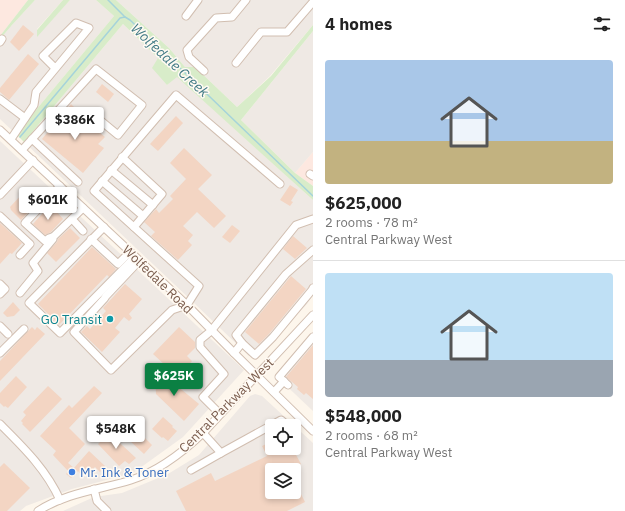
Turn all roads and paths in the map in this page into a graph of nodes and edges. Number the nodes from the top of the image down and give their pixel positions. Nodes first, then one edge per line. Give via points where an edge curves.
1 (198, 0) edge
2 (246, 0) edge
3 (312, 1) edge
4 (186, 16) dead end
5 (236, 63) dead end
6 (56, 68) junction
7 (204, 71) dead end
8 (0, 99) edge
9 (95, 116) dead end
10 (25, 118) junction
11 (0, 130) edge
12 (32, 139) junction
13 (11, 140) junction
14 (22, 150) junction
15 (122, 157) junction
16 (33, 160) junction
17 (111, 170) junction
18 (102, 181) junction
19 (78, 182) dead end
20 (280, 184) dead end
21 (60, 186) junction
22 (0, 196) edge
23 (152, 205) junction
24 (83, 208) junction
25 (0, 216) edge
26 (143, 216) junction
27 (72, 219) junction
28 (313, 219) edge
29 (104, 227) junction
30 (134, 227) junction
31 (84, 231) dead end
32 (53, 237) junction
33 (91, 240) junction
34 (313, 250) edge
35 (20, 255) dead end
36 (135, 256) junction
37 (0, 284) edge
38 (313, 288) edge
39 (20, 293) dead end
40 (0, 294) edge
41 (187, 305) junction
42 (313, 315) edge
43 (0, 326) edge
44 (24, 329) dead end
45 (211, 331) junction
46 (8, 334) dead end
47 (313, 337) edge
48 (242, 343) junction
49 (0, 352) edge
50 (234, 353) junction
51 (257, 376) junction
52 (274, 392) junction
53 (220, 414) junction
54 (0, 424) edge
55 (265, 429) edge
56 (313, 431) edge
57 (203, 433) junction
58 (221, 454) junction
59 (191, 470) dead end
60 (94, 489) junction
61 (60, 500) junction
62 (38, 511) edge
63 (106, 511) edge

1 - 4 street
2 - 7 street via 232,17 216,18 187,50 189,58
3 - 5 street via 287,32 261,32
6 - 6 street via 70,51 89,28 76,23 43,56
6 - 10 street via 36,92 34,104
8 - 10 street
9 - 12 street via 118,135 142,105 96,69
10 - 13 street
11 - 13 street, Wolfedale Road
12 - 14 street
12 - 19 street
13 - 14 street, Wolfedale Road
14 - 16 street, Wolfedale Road
15 - 17 street
15 - 20 street via 176,95
15 - 23 street via 162,194
16 - 21 street, Wolfedale Road
16 - 22 street
17 - 18 street
17 - 23 street
18 - 26 street
18 - 30 street via 94,191
21 - 24 street, Wolfedale Road
21 - 32 street via 25,223 45,241
23 - 26 street
24 - 27 street
24 - 29 street, Wolfedale Road
25 - 35 street via 30,244
26 - 30 street
27 - 31 street
27 - 32 street
28 - 45 street via 296,225
29 - 33 street
29 - 36 street, Wolfedale Road
30 - 41 street via 199,286
32 - 39 street via 33,263 38,271
33 - 36 street via 118,264
33 - 36 street via 29,303 60,333
34 - 48 street via 286,274 236,335
36 - 41 street, Wolfedale Road
36 - 41 street via 104,299 74,332 111,370 172,310
37 - 40 street via 5,289
38 - 48 street via 273,337 255,354
41 - 45 street, Wolfedale Road
42 - 51 street, Central Parkway West
43 - 46 street
44 - 49 street
45 - 50 street, Wolfedale Road
45 - 53 street via 200,340 200,347 224,374 203,398
47 - 52 street via 279,377 286,383
48 - 50 street
50 - 51 street, Wolfedale Road
51 - 52 street, Wolfedale Road
51 - 53 street, Central Parkway West
52 - 56 street, Wolfedale Road
53 - 57 street, Central Parkway West
54 - 61 street via 33,457
55 - 58 street
57 - 58 street
57 - 60 street, Central Parkway West via 172,459 149,473
58 - 59 street
60 - 61 street, Central Parkway West
60 - 63 street via 97,501
61 - 62 street, Central Parkway West

